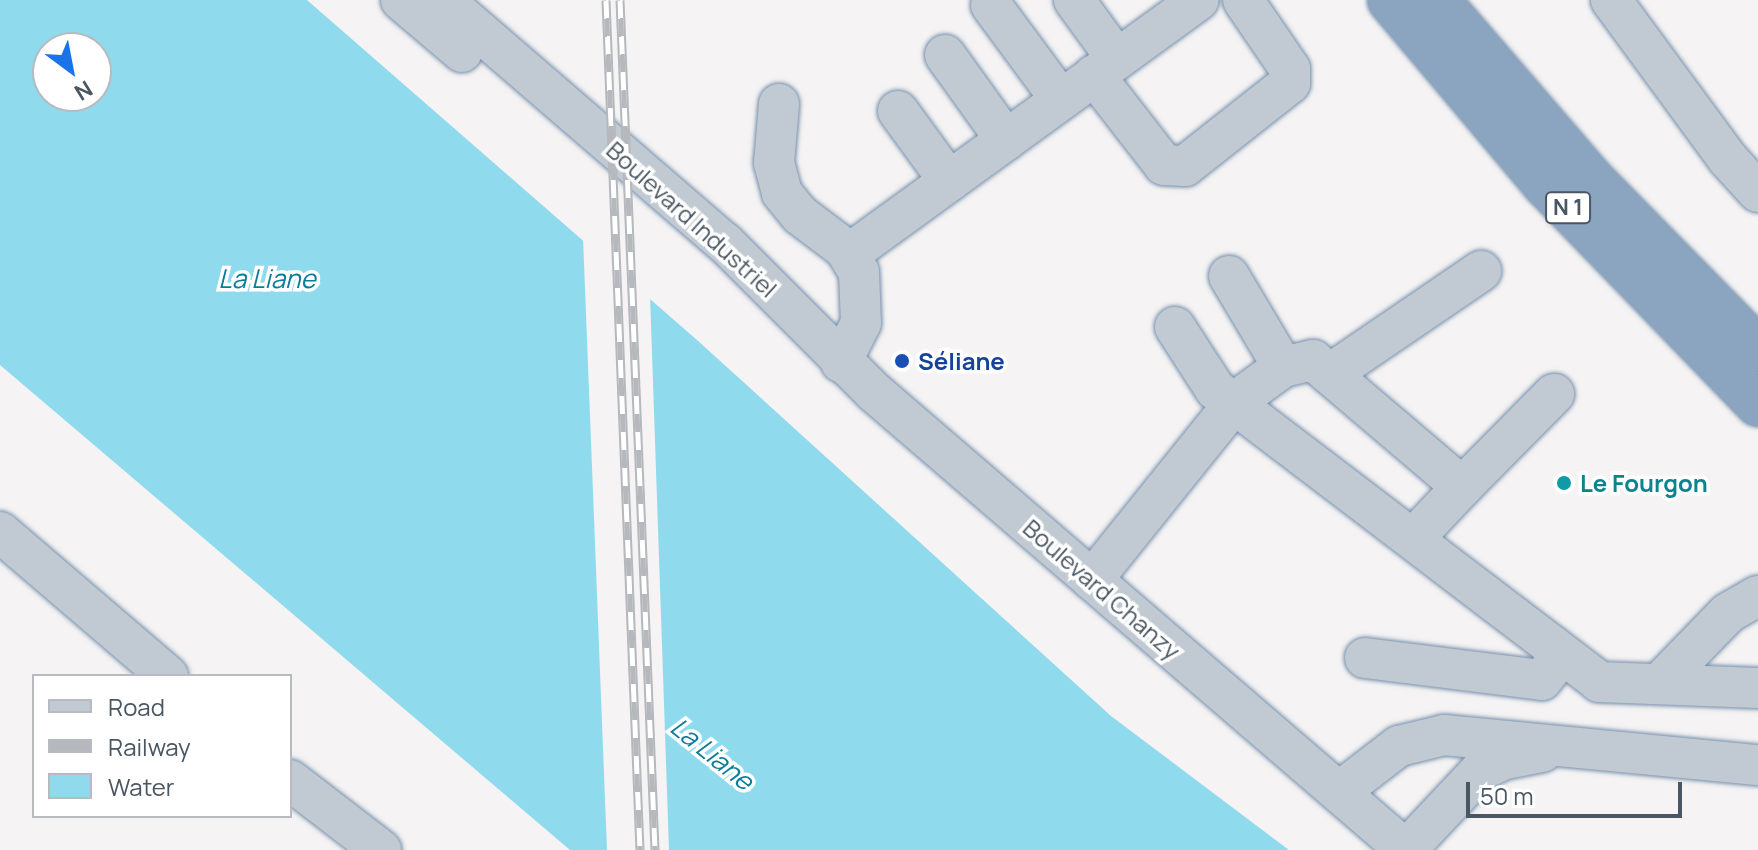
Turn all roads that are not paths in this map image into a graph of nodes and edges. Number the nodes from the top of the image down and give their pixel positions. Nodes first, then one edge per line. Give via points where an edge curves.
1 (401, 0) edge
2 (443, 0) edge
3 (1074, 0) edge
4 (1243, 0) edge
5 (1390, 0) edge
6 (1437, 0) edge
7 (1611, 0) edge
8 (991, 5) dead end
9 (1176, 6) edge
10 (945, 55) dead end
11 (1105, 67) junction
12 (1061, 100) junction
13 (779, 104) dead end
14 (898, 111) dead end
15 (1006, 140) junction
16 (949, 181) junction
17 (1758, 192) edge
18 (849, 254) junction
19 (1481, 271) dead end
20 (1229, 276) dead end
21 (801, 324) junction
22 (1175, 327) dead end
23 (1758, 349) edge
24 (841, 362) junction
25 (1283, 367) junction
26 (1330, 374) junction
27 (1554, 394) dead end
28 (1235, 402) junction
29 (1758, 404) edge
30 (1462, 487) junction
31 (0, 532) edge
32 (1413, 539) junction
33 (1092, 580) junction
34 (1758, 596) edge
35 (1552, 646) junction
36 (1365, 658) dead end
37 (166, 674) edge
38 (1659, 684) junction
39 (1758, 688) edge
40 (1566, 749) junction
41 (1758, 765) edge
42 (292, 782) edge
43 (1339, 792) junction
44 (381, 850) edge
45 (1406, 850) edge

1 - 21 street, Boulevard Industriel via 715,270
2 - 21 street, Boulevard Industriel via 731,249
3 - 11 street
4 - 11 street via 1290,69 1290,83 1185,166 1164,165
5 - 29 highway, N 1 via 1546,185
6 - 23 highway, N 1 via 1591,179
7 - 17 street
8 - 12 street
9 - 11 street
10 - 15 street
11 - 12 street
12 - 15 street
13 - 18 street via 774,163 782,193 800,215
14 - 16 street
15 - 16 street
16 - 18 street
18 - 24 street via 859,272 864,305
19 - 26 street
20 - 25 street
21 - 24 street, Boulevard Chanzy
22 - 28 street via 1215,389
24 - 33 street, Boulevard Chanzy
25 - 26 street via 1313,360
25 - 28 street
26 - 30 street
27 - 30 street
28 - 32 street
28 - 33 street
30 - 32 street
31 - 37 street
32 - 35 street
33 - 43 street, Boulevard Chanzy
34 - 38 street via 1728,613
35 - 36 street via 1557,661 1542,680
35 - 38 street via 1599,682
38 - 39 street
40 - 41 street
40 - 43 street via 1515,739 1429,736 1384,754
40 - 45 street via 1515,756 1481,770
42 - 44 street
43 - 45 street, Boulevard Chanzy

